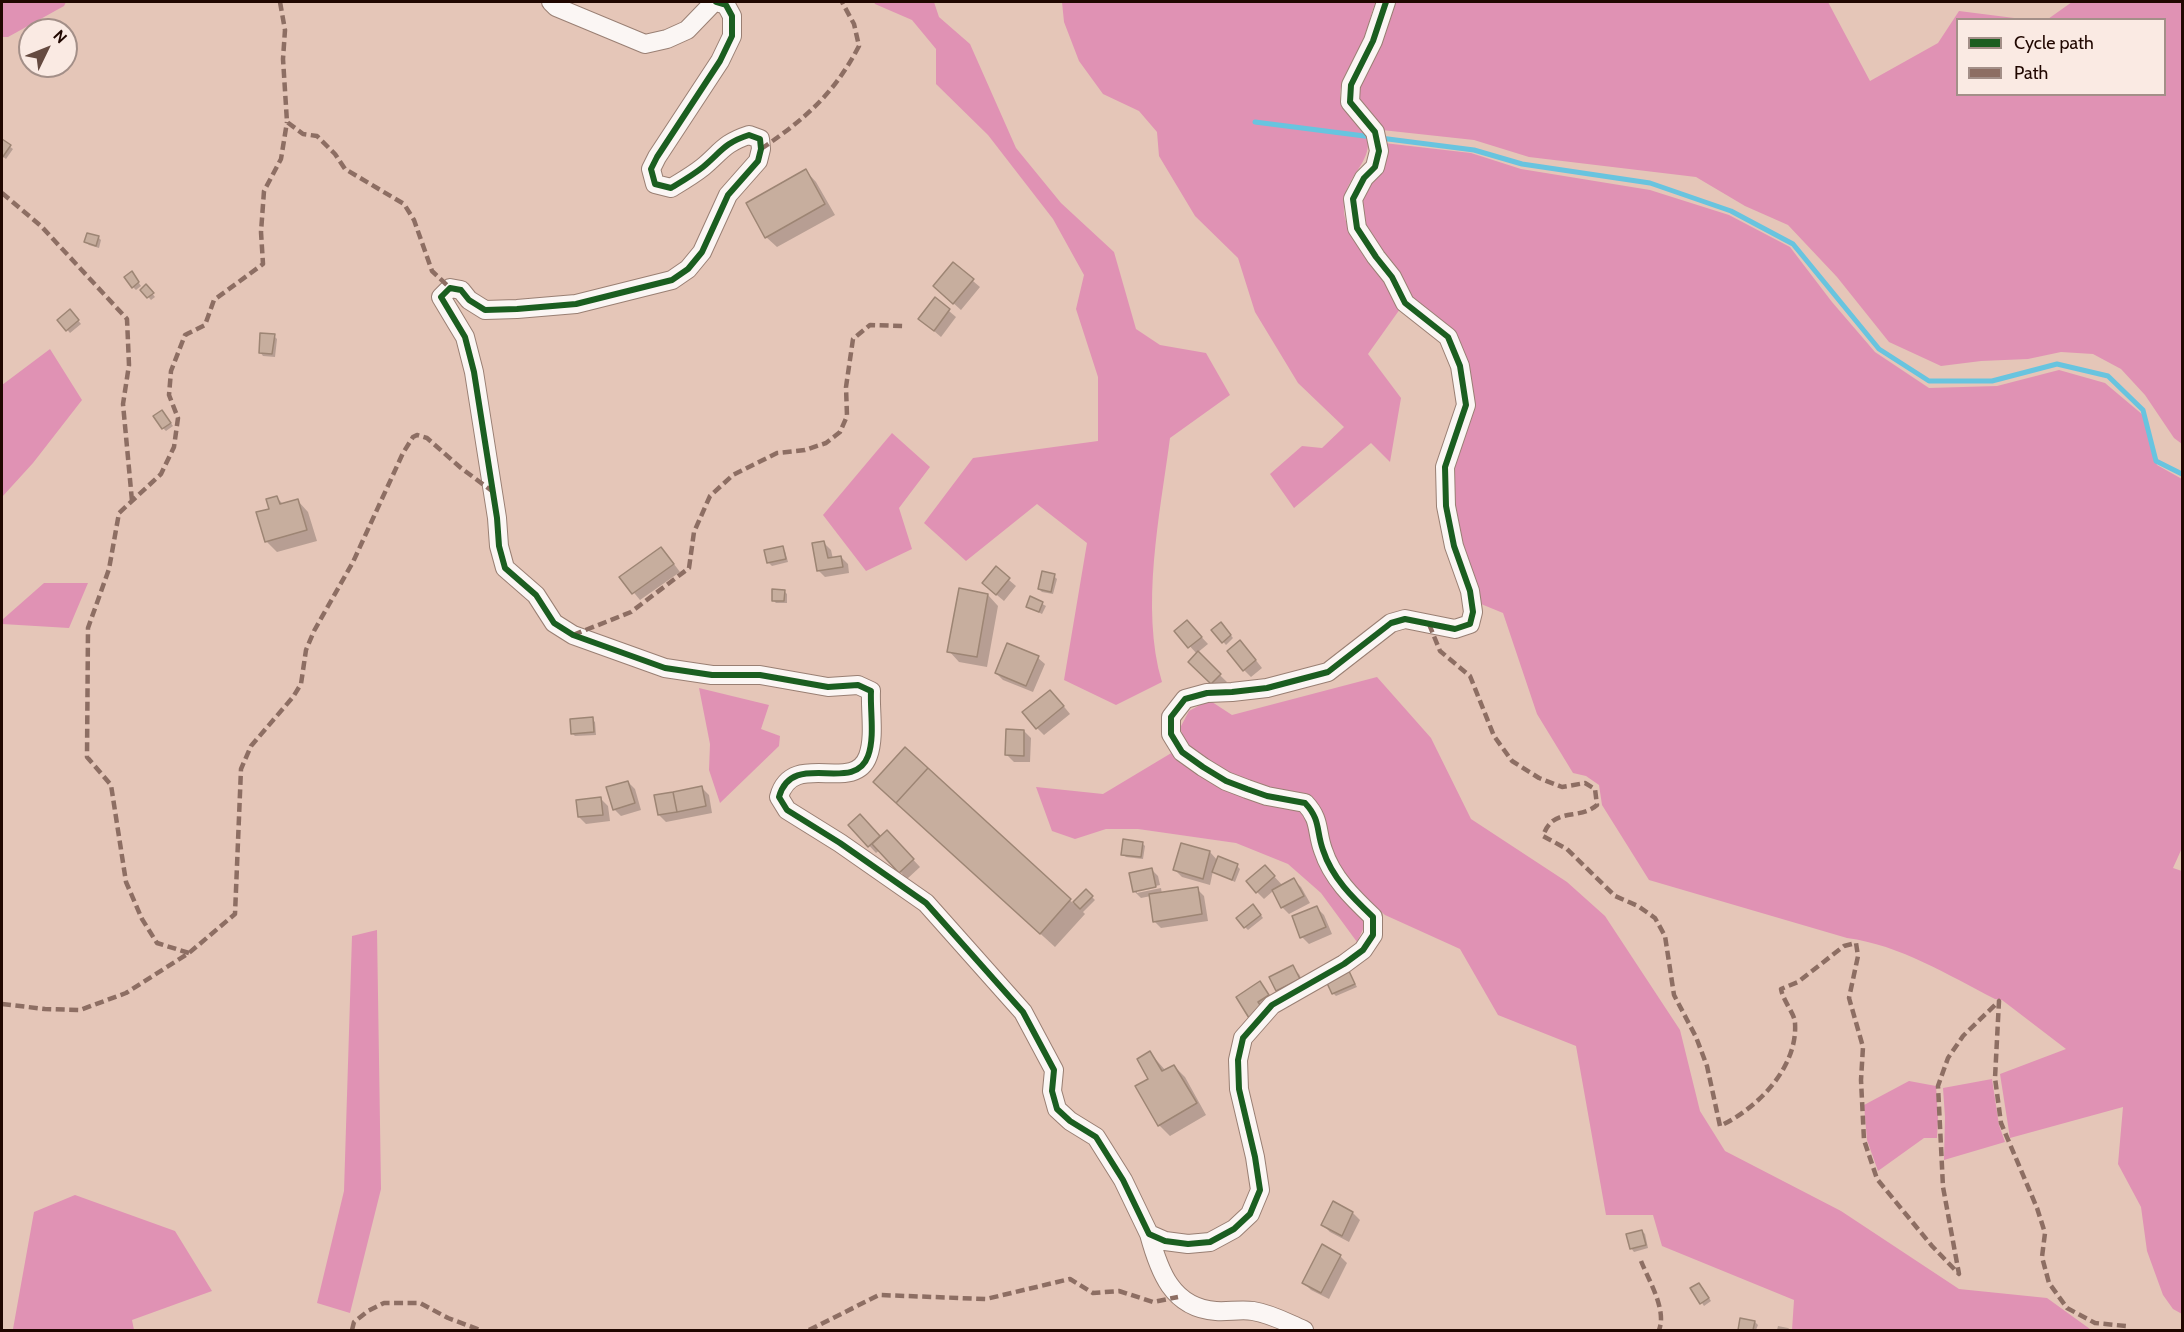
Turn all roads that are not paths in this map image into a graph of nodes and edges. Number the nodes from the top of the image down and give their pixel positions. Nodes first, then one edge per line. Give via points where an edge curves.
1 (550, 2) edge
2 (715, 2) edge
3 (1386, 2) edge
4 (1149, 1234) junction
5 (1304, 1330) edge

1 - 2 street via 645,44 687,30
2 - 4 street via 726,5 732,16 732,36 657,157 651,169 655,184 671,188 703,168 737,139 749,135 760,139 761,148 758,161 728,195 702,252 688,269 672,279 576,304 485,310 461,290 450,288 441,297 465,338 474,372 505,568 536,595 554,623 573,635 626,655 693,673 760,675 828,687 858,685 871,691 867,759 857,769 842,774 804,773 791,778 782,785 779,797 786,810 926,903 1023,1012 1054,1070 1052,1091 1057,1109 1096,1137 1123,1180
3 - 4 street via 1351,85 1350,102 1375,132 1379,151 1375,167 1353,199 1357,228 1406,303 1448,337 1460,366 1466,405 1445,467 1446,506 1473,612 1470,624 1455,629 1405,619 1391,624 1328,672 1267,688 1207,693 1185,699 1171,717 1171,734 1182,752 1203,767 1226,781 1267,796 1305,802 1314,813 1322,849 1334,873 1374,917 1373,934 1363,950 1272,1005 1243,1038 1238,1060 1239,1089 1260,1190 1250,1214 1234,1229 1210,1242 1165,1242
4 - 5 street via 1156,1262 1178,1297 1215,1311 1251,1310 1275,1316

